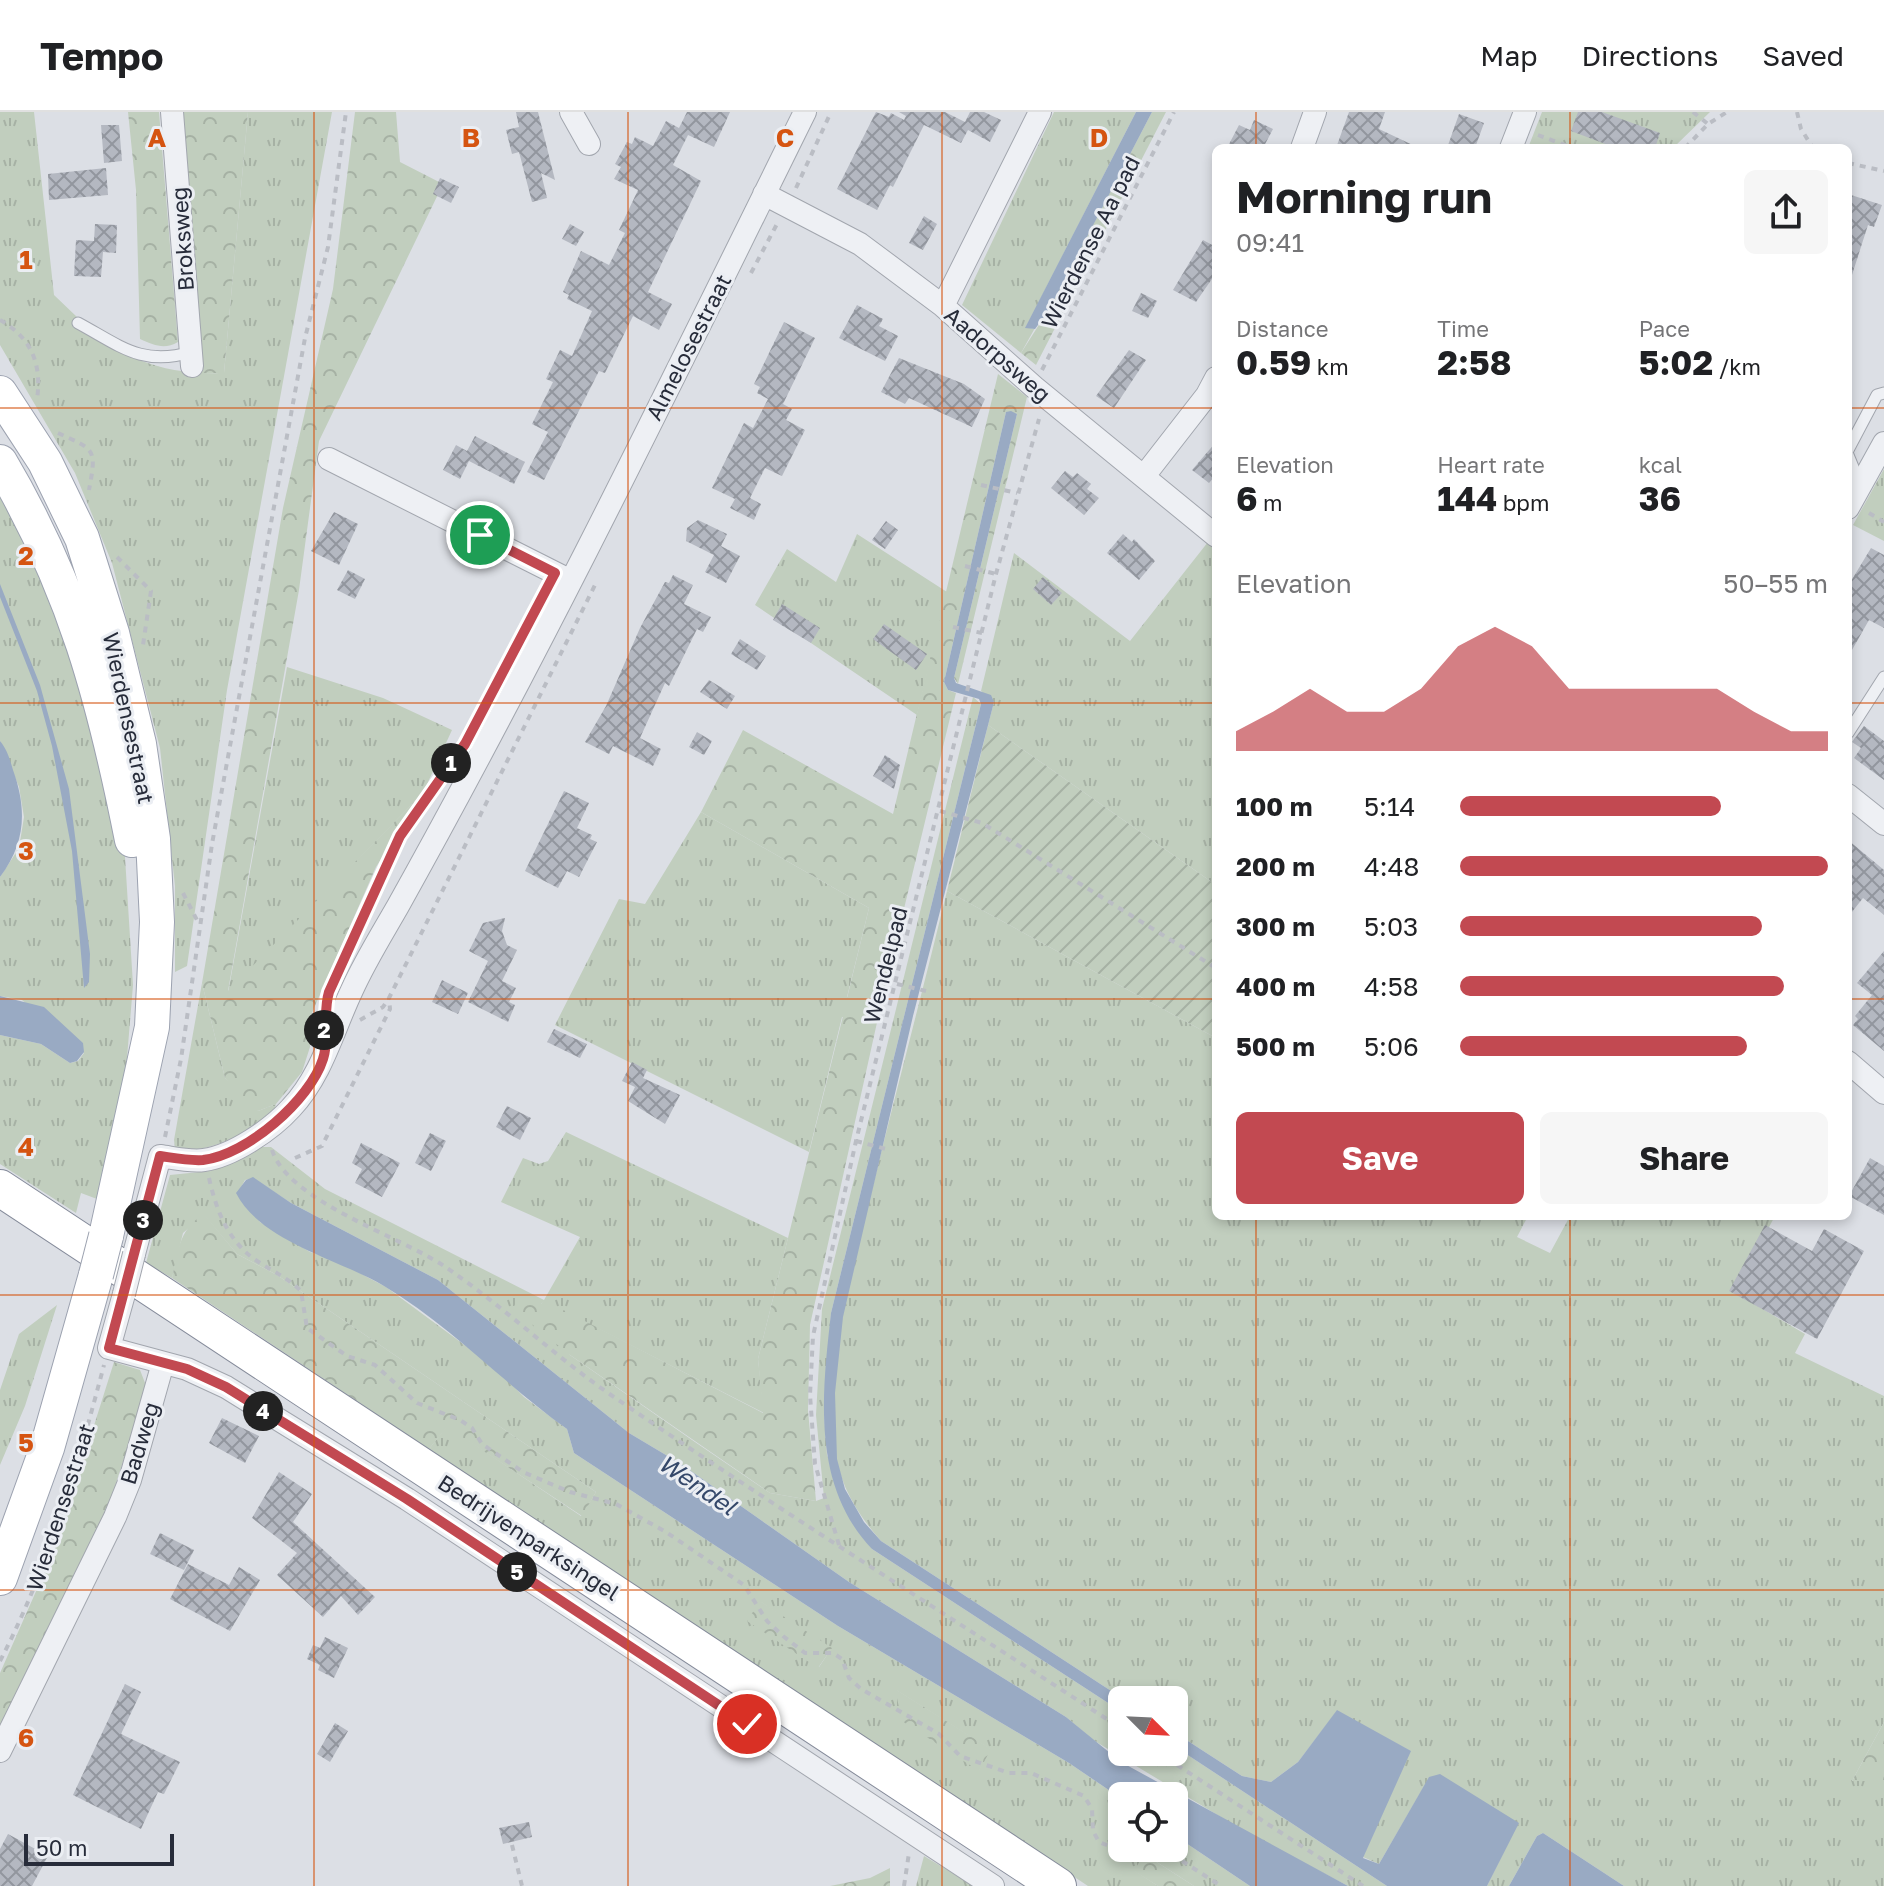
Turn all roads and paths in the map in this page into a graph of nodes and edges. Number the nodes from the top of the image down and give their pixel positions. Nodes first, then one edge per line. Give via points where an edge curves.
1 (172, 112) edge
2 (346, 112) edge
3 (571, 112) edge
4 (805, 112) edge
5 (831, 112) edge
6 (1040, 112) edge
7 (1174, 112) edge
8 (1315, 112) edge
9 (1693, 112) edge
10 (1727, 112) edge
11 (1797, 112) edge
12 (1708, 124) junction
13 (1518, 129) edge
14 (589, 144) dead end
15 (1303, 144) edge
16 (1561, 144) edge
17 (1689, 144) edge
18 (1810, 144) edge
19 (1852, 164) edge
20 (1884, 171) edge
21 (764, 194) junction
22 (787, 205) junction
23 (943, 306) junction
24 (78, 323) dead end
25 (192, 359) joint
26 (1212, 386) edge
27 (0, 393) edge
28 (1884, 393) edge
29 (1042, 394) junction
30 (1884, 443) edge
31 (1852, 444) edge
32 (329, 459) dead end
33 (0, 462) edge
34 (1852, 463) edge
35 (1144, 476) junction
36 (981, 485) dead end
37 (1860, 486) junction
38 (1017, 493) junction
39 (1857, 510) edge
40 (1884, 522) edge
41 (1212, 533) edge
42 (965, 566) dead end
43 (996, 574) junction
44 (571, 581) junction
45 (582, 611) dead end
46 (953, 627) dead end
47 (982, 633) junction
48 (1884, 677) edge
49 (1852, 727) edge
50 (456, 755) dead end
51 (1852, 798) edge
52 (940, 811) junction
53 (1884, 824) edge
54 (355, 935) dead end
55 (1212, 966) edge
56 (897, 984) junction
57 (926, 991) dead end
58 (389, 998) junction
59 (336, 1030) junction
60 (1852, 1065) edge
61 (141, 1068) junction
62 (1884, 1093) edge
63 (265, 1129) junction
64 (856, 1141) junction
65 (886, 1149) dead end
66 (160, 1156) junction
67 (295, 1158) dead end
68 (205, 1160) junction
69 (0, 1188) edge
70 (120, 1245) junction
71 (109, 1348) junction
72 (163, 1363) junction
73 (839, 1545) junction
74 (0, 1578) edge
75 (0, 1661) edge
76 (1108, 1720) edge
77 (0, 1751) edge
78 (1179, 1766) edge
79 (916, 1836) junction
80 (512, 1845) dead end
81 (1108, 1846) edge
82 (1184, 1862) edge
83 (522, 1886) edge
84 (904, 1886) edge
85 (993, 1886) edge
86 (1058, 1886) edge
87 (1221, 1886) edge
88 (1363, 1886) edge

1 - 25 street, Broksweg
2 - 66 path via 328,247 305,338
3 - 14 street
4 - 21 street, Almelosestraat
5 - 22 path
6 - 23 street
7 - 29 path, Wierdense Aa pad
8 - 15 street
9 - 12 path
10 - 12 path
11 - 18 path
12 - 17 path
13 - 16 path
19 - 20 path
21 - 22 street, Aadorpsweg
21 - 44 street, Almelosestraat
22 - 23 street, Aadorpsweg via 860,244
23 - 29 street, Aadorpsweg
24 - 25 lane via 149,358
26 - 35 street
27 - 61 main road, Wierdensestraat via 45,462 82,538 139,744 153,839 157,922 152,1027
28 - 31 lane via 1877,395
29 - 35 street, Aadorpsweg
29 - 38 path, Wendelpad
30 - 37 street
32 - 44 street
33 - 61 main road, Wierdensestraat via 64,585 95,672 135,856 141,922
34 - 37 lane
35 - 41 street, Aadorpsweg
36 - 38 path
37 - 39 street
38 - 43 path, Wendelpad
39 - 40 path
42 - 43 path
43 - 47 path, Wendelpad
44 - 59 street, Almelosestraat via 366,962
45 - 58 path
46 - 47 path
47 - 52 path, Wendelpad
48 - 49 lane
50 - 54 path via 405,828
51 - 53 street
52 - 55 path via 969,818
52 - 56 path, Wendelpad
56 - 57 path
56 - 64 path, Wendelpad
58 - 59 path via 375,1013
58 - 67 path via 390,1009 322,1146
59 - 63 street, Almelosestraat via 305,1090
60 - 62 street
61 - 70 main road, Wierdensestraat
63 - 68 street, Almelosestraat
63 - 73 path via 274,1156 309,1195 434,1259 609,1394
64 - 65 path
64 - 73 path, Wendelpad via 813,1336 810,1395 815,1464
66 - 68 street, Almelosestraat
66 - 70 street
68 - 81 path via 226,1227 252,1257 301,1291 307,1328 347,1356 384,1372 417,1403 460,1420 482,1444 523,1472 616,1504 666,1532 744,1585 767,1621 805,1653 833,1653 861,1689 939,1734 960,1756 1009,1773 1031,1773 1084,1796 1092,1809 1093,1831
69 - 86 highway, Bedrijvenparksingel
70 - 71 street, bridge via 124,1294
70 - 74 main road, Wierdensestraat, bridge via 96,1275 47,1448
71 - 72 street
71 - 75 path, Wierdensestraat via 69,1495
72 - 77 street, Badweg via 115,1517
72 - 79 street via 226,1387 407,1499
73 - 76 path
78 - 88 path
79 - 84 path via 905,1863
79 - 85 street
80 - 83 path
82 - 87 path

